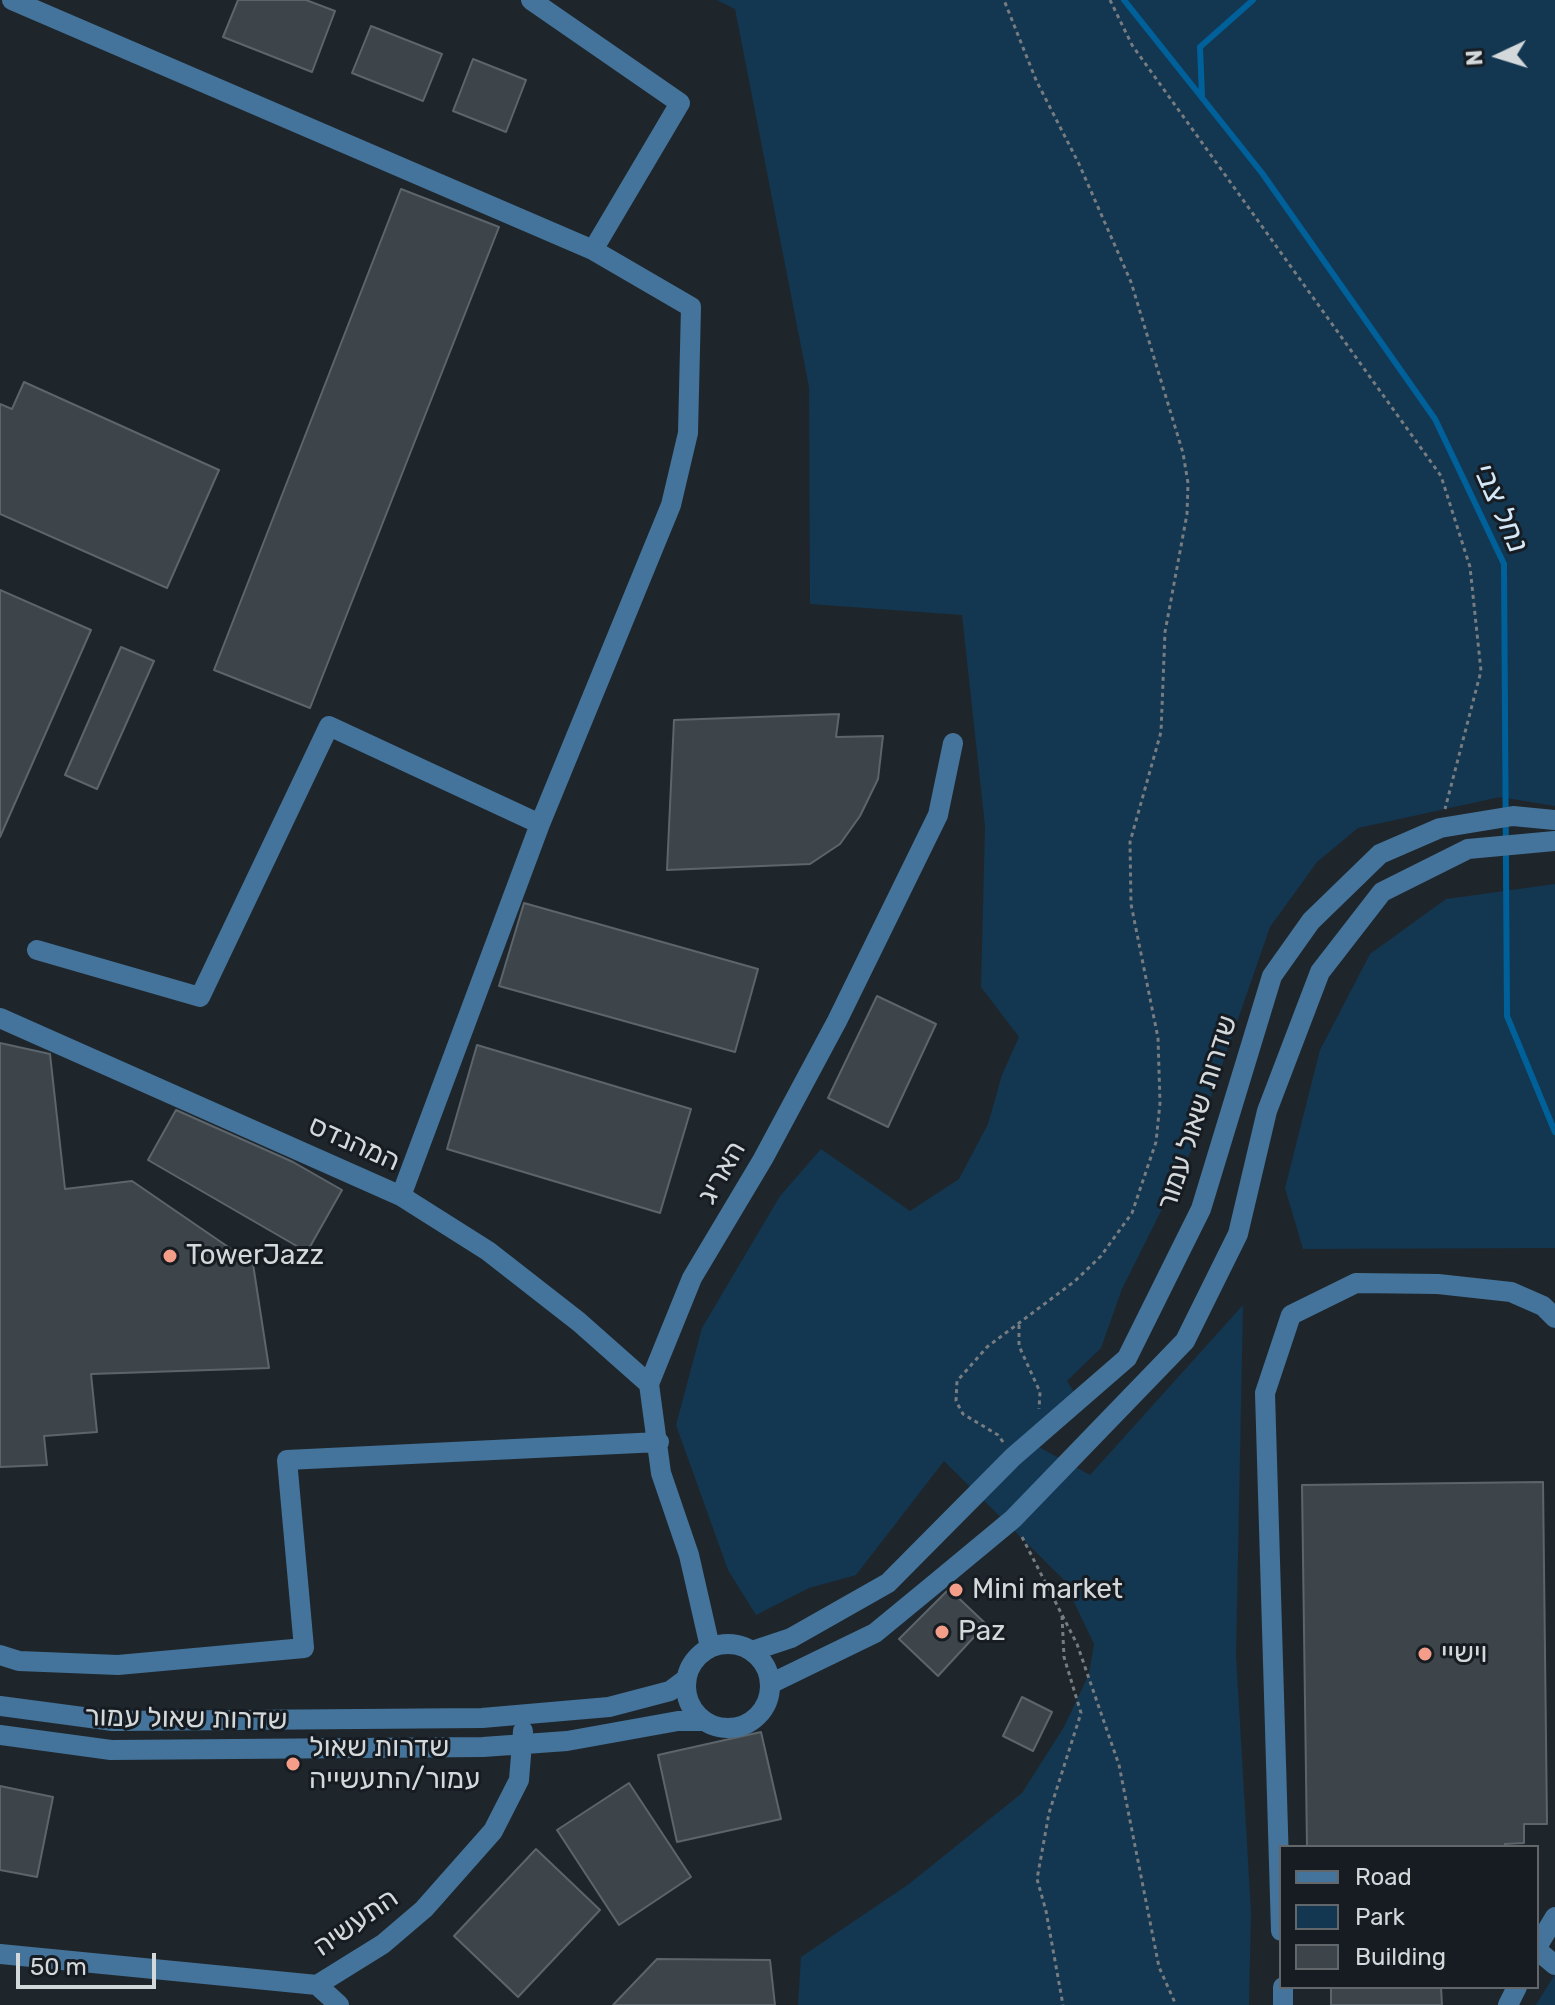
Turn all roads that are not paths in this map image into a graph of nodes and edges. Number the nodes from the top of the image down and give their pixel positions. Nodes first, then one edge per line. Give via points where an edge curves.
1 (12, 0) edge
2 (531, 0) edge
3 (593, 250) junction
4 (953, 743) dead end
5 (1555, 820) edge
6 (540, 824) junction
7 (1555, 841) edge
8 (37, 950) dead end
9 (0, 1018) edge
10 (401, 1196) junction
11 (1555, 1318) edge
12 (649, 1384) junction
13 (659, 1442) junction
14 (710, 1647) junction
15 (752, 1651) junction
16 (0, 1655) edge
17 (686, 1679) junction
18 (770, 1684) junction
19 (0, 1706) edge
20 (523, 1715) junction
21 (705, 1721) junction
22 (0, 1735) edge
23 (523, 1744) junction
24 (1279, 1864) edge
25 (1555, 1917) edge
26 (1539, 1945) edge
27 (1539, 1951) edge
28 (0, 1954) edge
29 (1555, 1965) edge
30 (317, 1985) junction
31 (339, 2005) edge

1 - 3 street
2 - 3 street via 680,103
3 - 6 street via 691,307 688,433 671,505
4 - 12 street, האריג via 938,815 815,1063 692,1278
5 - 15 street, שדרות שאול עמור via 1513,816 1440,828 1380,854 1311,921 1272,976 1201,1209 1127,1358 1013,1457 888,1583 791,1638
6 - 8 street via 329,726 200,997
6 - 10 street
7 - 18 street via 1468,849 1382,892 1320,972 1267,1111 1238,1234 1185,1341 1013,1519 875,1633
9 - 10 street, המהנדס
10 - 12 street, המהנדס via 488,1251
11 - 24 street via 1543,1306 1511,1292 1356,1283 1291,1315 1265,1393
12 - 13 street
13 - 14 street via 661,1473 689,1555
13 - 16 street via 287,1460 304,1648 118,1665 19,1661
14 - 15 street via 738,1645
14 - 17 street via 690,1666
15 - 18 street via 768,1671
17 - 20 street, שדרות שאול עמור via 648,1698
17 - 21 street via 690,1705
18 - 21 street via 768,1698 752,1721 725,1728
19 - 20 street, שדרות שאול עמור via 144,1722
20 - 23 street, התעשיה
21 - 23 street, שדרות שאול עמור
22 - 23 street, שדרות שאול עמור via 111,1750
23 - 30 street, התעשיה via 519,1780 493,1831 424,1909 383,1944
25 - 26 street
27 - 29 street
28 - 30 street, התעשיה
30 - 31 street

